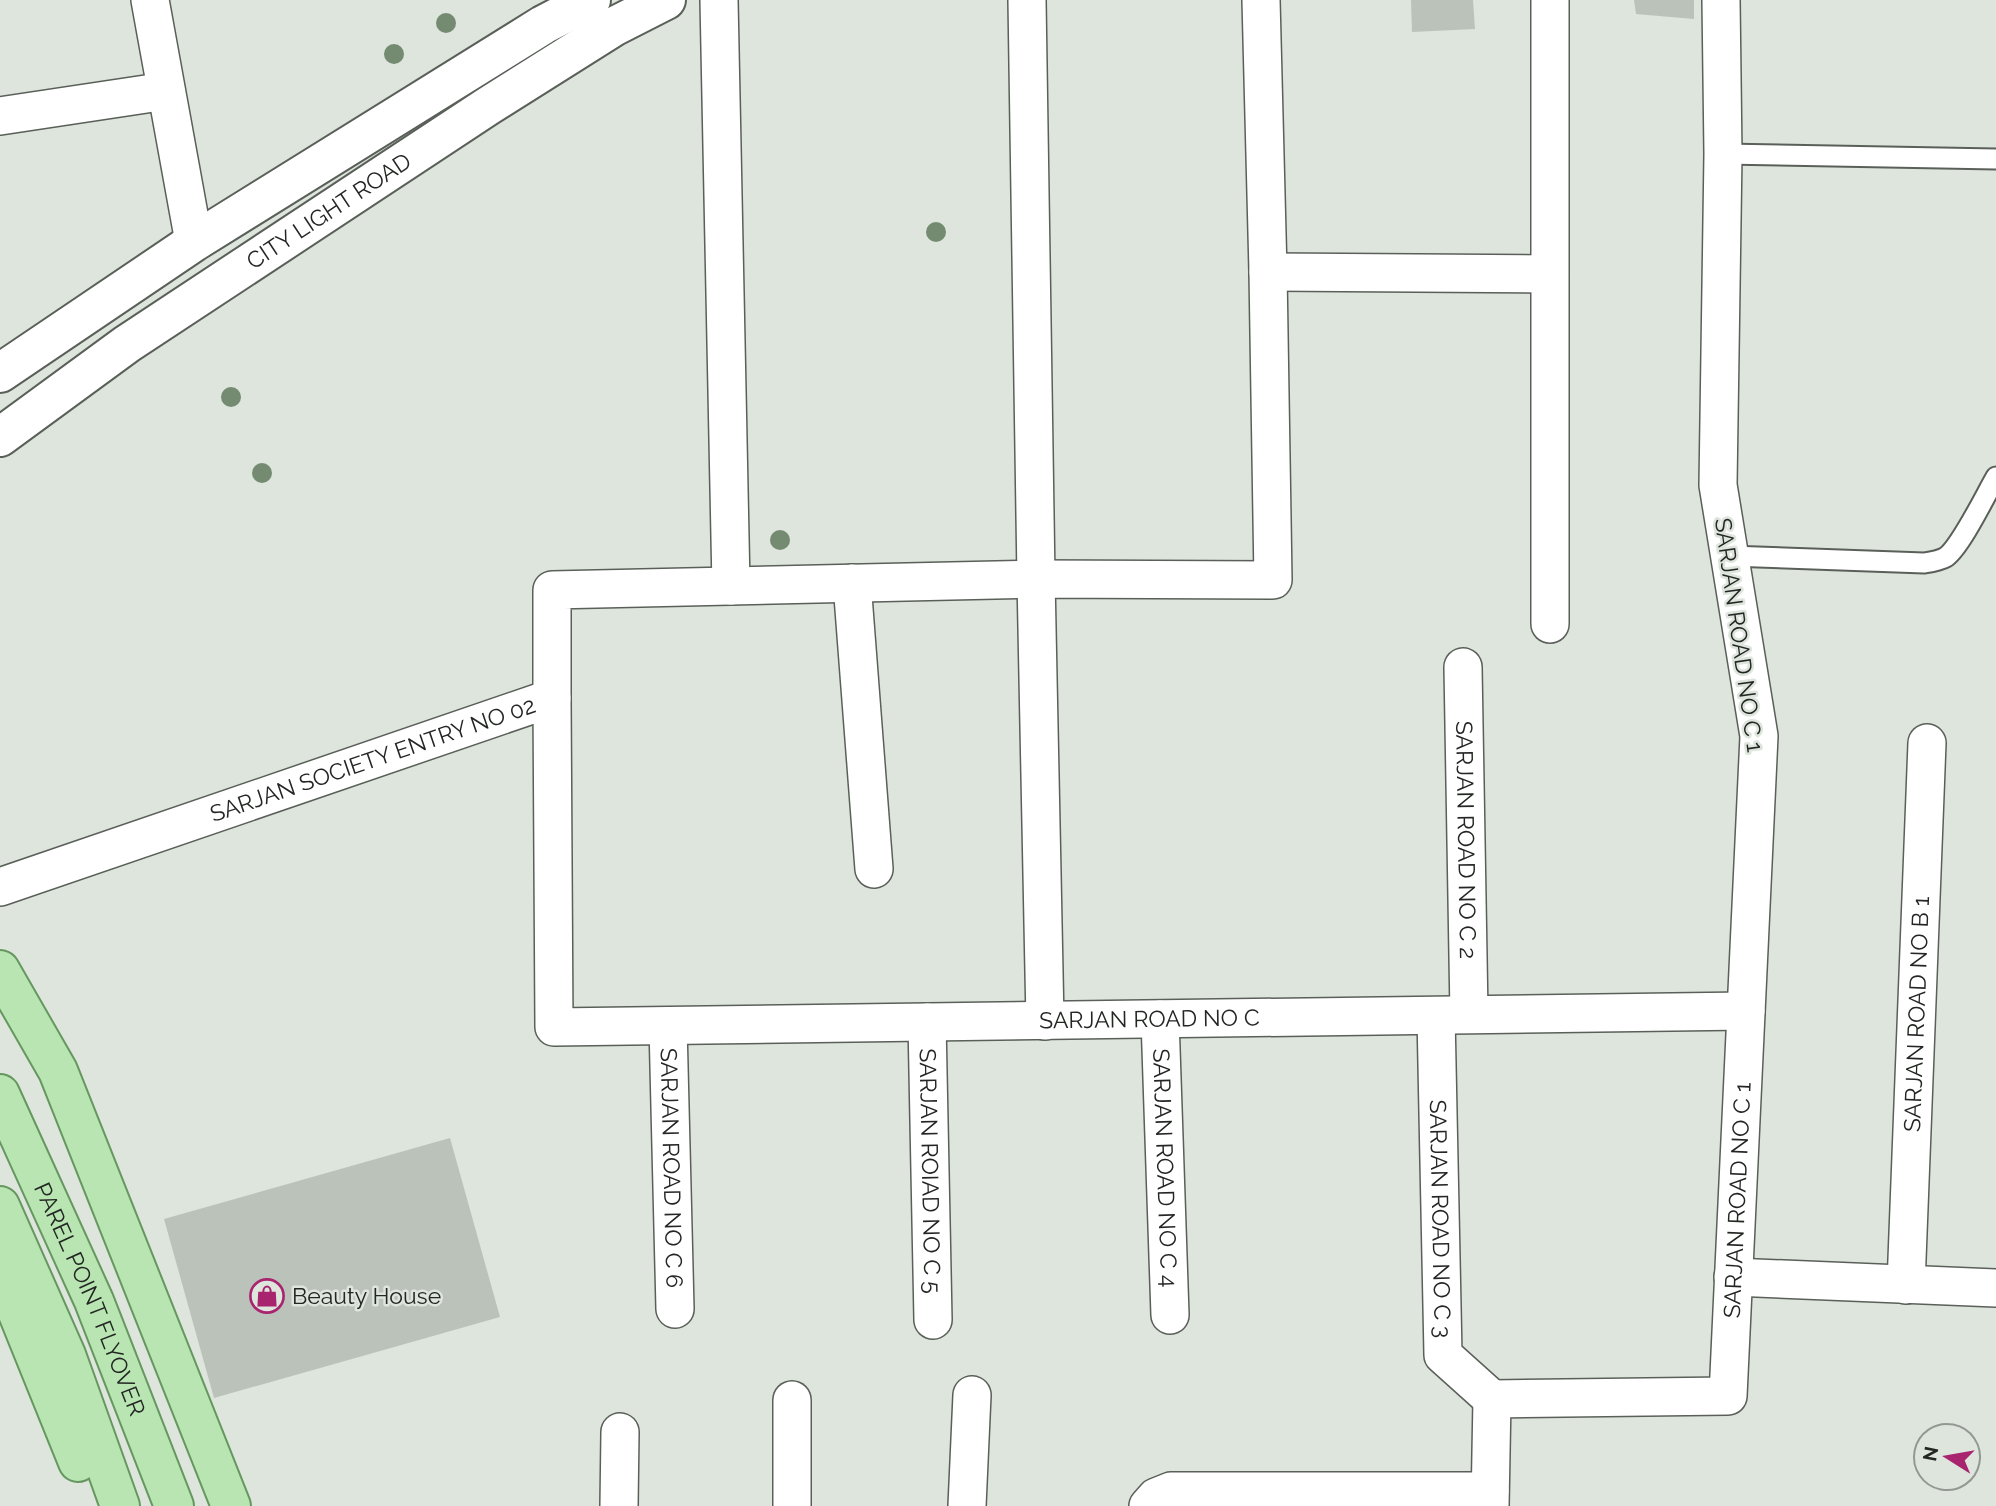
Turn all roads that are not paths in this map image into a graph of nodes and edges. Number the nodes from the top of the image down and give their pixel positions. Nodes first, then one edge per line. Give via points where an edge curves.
1 (150, 0) edge
2 (591, 0) edge
3 (666, 0) edge
4 (719, 0) edge
5 (1027, 0) edge
6 (1261, 0) edge
7 (1550, 0) edge
8 (1721, 0) edge
9 (542, 13) edge
10 (166, 91) junction
11 (0, 116) edge
12 (1723, 154) junction
13 (1996, 159) edge
14 (194, 242) junction
15 (1268, 272) junction
16 (1549, 274) junction
17 (0, 373) edge
18 (0, 437) edge
19 (1996, 477) edge
20 (1729, 556) junction
21 (1036, 579) junction
22 (852, 583) junction
23 (731, 586) junction
24 (1550, 624) dead end
25 (1462, 667) dead end
26 (552, 698) junction
27 (1927, 743) dead end
28 (874, 869) dead end
29 (0, 887) edge
30 (0, 970) edge
31 (1746, 1011) junction
32 (1453, 1015) junction
33 (1160, 1019) junction
34 (1045, 1021) junction
35 (927, 1022) junction
36 (668, 1026) junction
37 (554, 1027) joint
38 (0, 1094) edge
39 (0, 1206) edge
40 (0, 1269) edge
41 (1734, 1277) junction
42 (1906, 1285) junction
43 (1996, 1289) edge
44 (675, 1308) dead end
45 (1170, 1315) dead end
46 (933, 1320) dead end
47 (972, 1395) dead end
48 (1492, 1399) junction
49 (792, 1400) dead end
50 (620, 1432) dead end
51 (1490, 1499) edge
52 (96, 1506) edge
53 (120, 1506) edge
54 (174, 1506) edge
55 (231, 1506) edge
56 (619, 1506) edge
57 (792, 1506) edge
58 (967, 1506) edge
59 (1148, 1506) edge

1 - 10 street
2 - 9 main road
3 - 18 main road, CITY LIGHT ROAD via 614,26 138,336
4 - 23 street
5 - 21 street
6 - 15 street
7 - 16 street
8 - 12 street, SARJAN ROAD NO C 1
9 - 14 main road
10 - 11 street
10 - 14 street
12 - 13 lane
12 - 20 street, SARJAN ROAD NO C 1 via 1718,485
14 - 17 main road
15 - 16 street
15 - 21 street via 1273,580
16 - 24 street
19 - 20 lane via 1956,546 1935,561
20 - 31 street, SARJAN ROAD NO C 1 via 1759,736
21 - 22 street
21 - 34 street
22 - 23 street
22 - 28 street
23 - 26 street via 552,590
25 - 32 street, SARJAN ROAD NO C 2
26 - 29 street, SARJAN SOCIETY ENTRY NO 02
26 - 37 street, SARJAN SOCIETY ENTRY NO 02
27 - 42 street, SARJAN ROAD NO B 1
30 - 55 main road via 58,1071
31 - 32 street, SARJAN ROAD NO C
31 - 41 street, SARJAN ROAD NO C 1
32 - 33 street, SARJAN ROAD NO C
32 - 48 street, SARJAN ROAD NO C 3 via 1443,1355
33 - 34 street, SARJAN ROAD NO C
33 - 45 street, SARJAN ROAD NO C 4
34 - 35 street, SARJAN ROAD NO C
35 - 36 street, SARJAN ROAD NO C
35 - 46 street, SARJAN ROIAD NO C 5
36 - 37 street, SARJAN ROAD NO C
36 - 44 street, SARJAN ROAD NO C 6
38 - 54 main road, PAREL POINT FLYOVER via 94,1301
39 - 53 main road, PAREL POINT FLYOVER via 66,1355
40 - 52 main road
41 - 42 street
41 - 48 street, SARJAN ROAD NO C 1 via 1728,1396
42 - 43 street
47 - 58 street
48 - 51 street
49 - 57 street
50 - 56 street
51 - 59 street via 1171,1491

